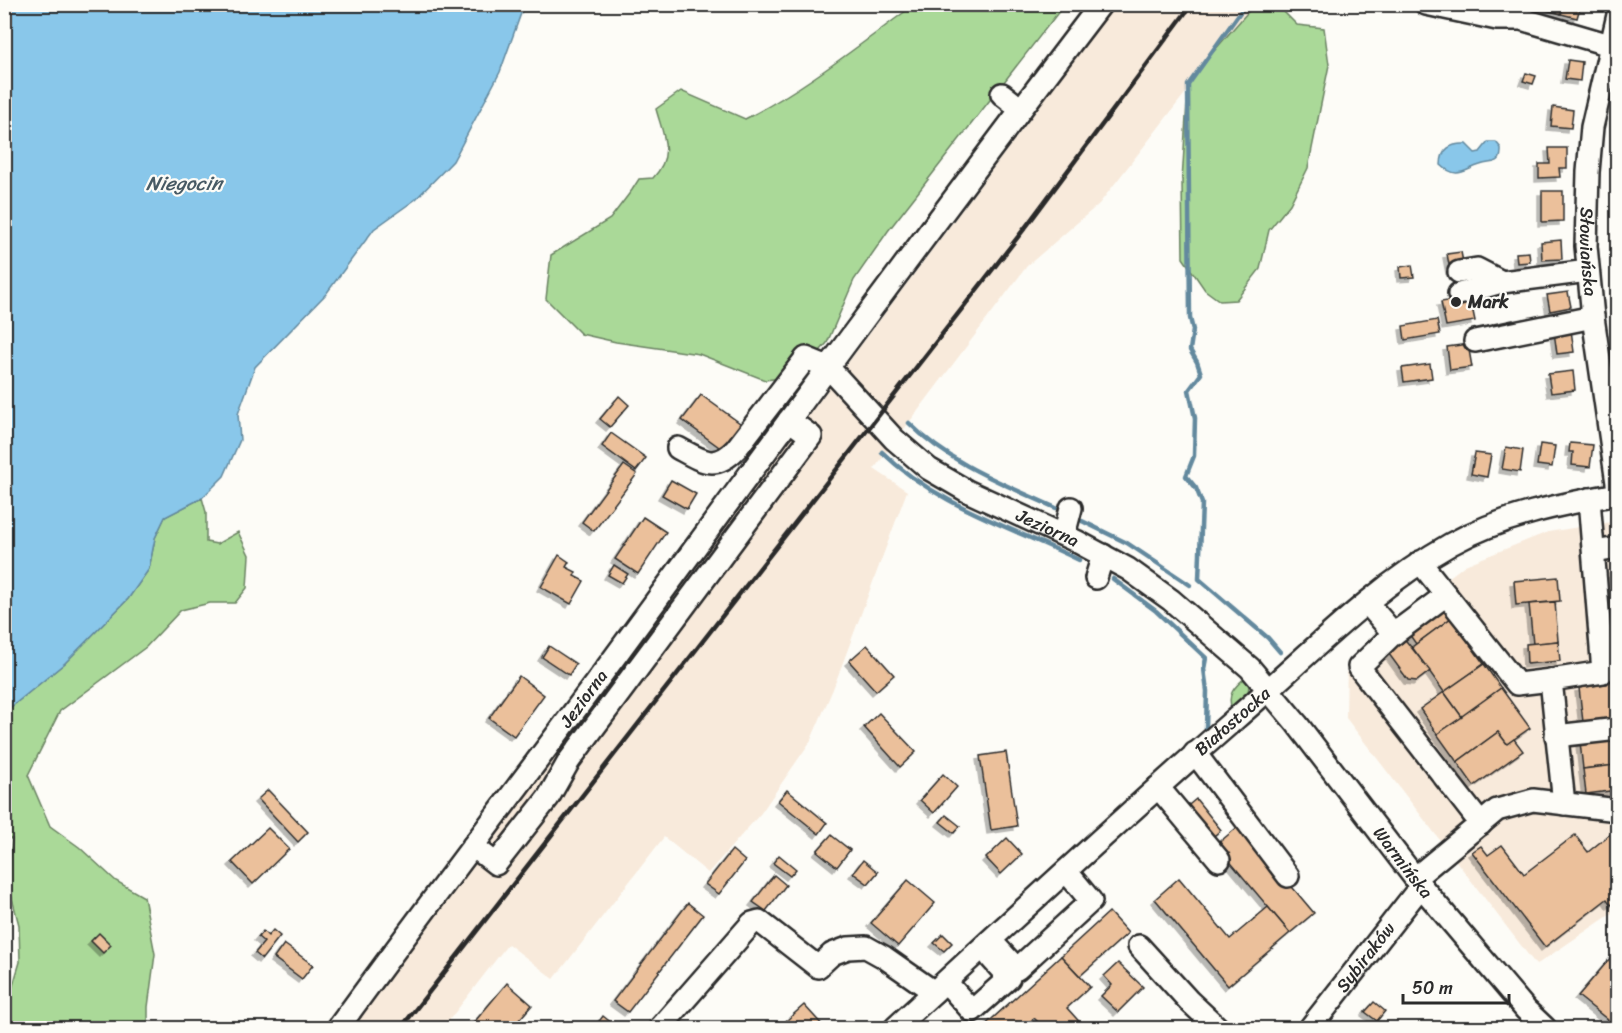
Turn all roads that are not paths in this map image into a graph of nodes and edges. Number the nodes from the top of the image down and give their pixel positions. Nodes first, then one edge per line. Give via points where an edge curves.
1 (1101, 4) edge
2 (1426, 4) edge
3 (1617, 15) edge
4 (1614, 48) edge
5 (1002, 94) dead end
6 (1021, 109) junction
7 (1588, 271) junction
8 (1459, 272) dead end
9 (1502, 282) junction
10 (1459, 294) dead end
11 (1593, 317) junction
12 (1475, 341) dead end
13 (1608, 352) edge
14 (828, 367) junction
15 (789, 420) junction
16 (678, 448) dead end
17 (1617, 492) edge
18 (1589, 499) junction
19 (1071, 508) dead end
20 (1064, 535) junction
21 (1617, 548) edge
22 (1594, 552) junction
23 (1103, 555) junction
24 (1420, 562) junction
25 (1096, 578) dead end
26 (1446, 595) junction
27 (1367, 603) junction
28 (1394, 634) junction
29 (1610, 671) edge
30 (1551, 680) junction
31 (1269, 689) junction
32 (1617, 729) edge
33 (1556, 736) junction
34 (1195, 753) junction
35 (1158, 787) junction
36 (1564, 804) junction
37 (1617, 810) edge
38 (1481, 824) junction
39 (473, 846) junction
40 (1219, 860) dead end
41 (1066, 871) junction
42 (1288, 876) dead end
43 (1418, 882) junction
44 (987, 944) junction
45 (1138, 946) dead end
46 (940, 987) junction
47 (338, 1029) edge
48 (660, 1029) edge
49 (895, 1029) edge
50 (1218, 1029) edge
51 (1310, 1029) edge
52 (1545, 1029) edge

1 - 6 street, Jeziorna
2 - 4 street via 1497,20 1521,19
3 - 4 street, Słowiańska
4 - 7 street, Słowiańska via 1592,127
5 - 6 street
6 - 14 street, Jeziorna via 870,327
7 - 9 street
7 - 11 street, Słowiańska
8 - 9 street via 1477,269
9 - 10 street
11 - 12 street
11 - 13 street, Słowiańska
13 - 17 street, Słowiańska
14 - 15 street, Jeziorna
14 - 16 street via 806,357 736,449 722,461 702,461
14 - 20 street, Jeziorna via 924,466 960,488
15 - 39 street, Jeziorna via 574,696
15 - 39 street via 811,436 569,761 548,798 496,864
17 - 18 street, Białostocka
18 - 22 street
18 - 24 street, Białostocka via 1504,521
19 - 20 street
20 - 23 street, Jeziorna
21 - 22 street
22 - 29 street
23 - 25 street
23 - 31 street, Jeziorna via 1171,600
24 - 26 street
24 - 27 street, Białostocka
26 - 28 street
26 - 30 street via 1517,684
27 - 28 street
27 - 31 street, Białostocka
28 - 38 street via 1359,667
29 - 30 street
30 - 33 street
31 - 34 street, Białostocka
31 - 43 street, Warmińska
32 - 33 street
33 - 36 street
34 - 35 street, Białostocka
34 - 42 street
35 - 40 street
35 - 41 street, Białostocka
36 - 37 street, Sybiraków
36 - 38 street, Sybiraków via 1533,800 1497,810
38 - 43 street, Sybiraków
39 - 47 street, Jeziorna
41 - 44 street, Białostocka
41 - 44 street via 1091,901 1017,969
43 - 51 street, Sybiraków
43 - 52 street, Warmińska
44 - 46 street, Białostocka
44 - 46 street via 1009,978 972,1011
45 - 50 street
46 - 48 street via 866,947 832,954 818,968 759,921 752,923
46 - 49 street, Białostocka

